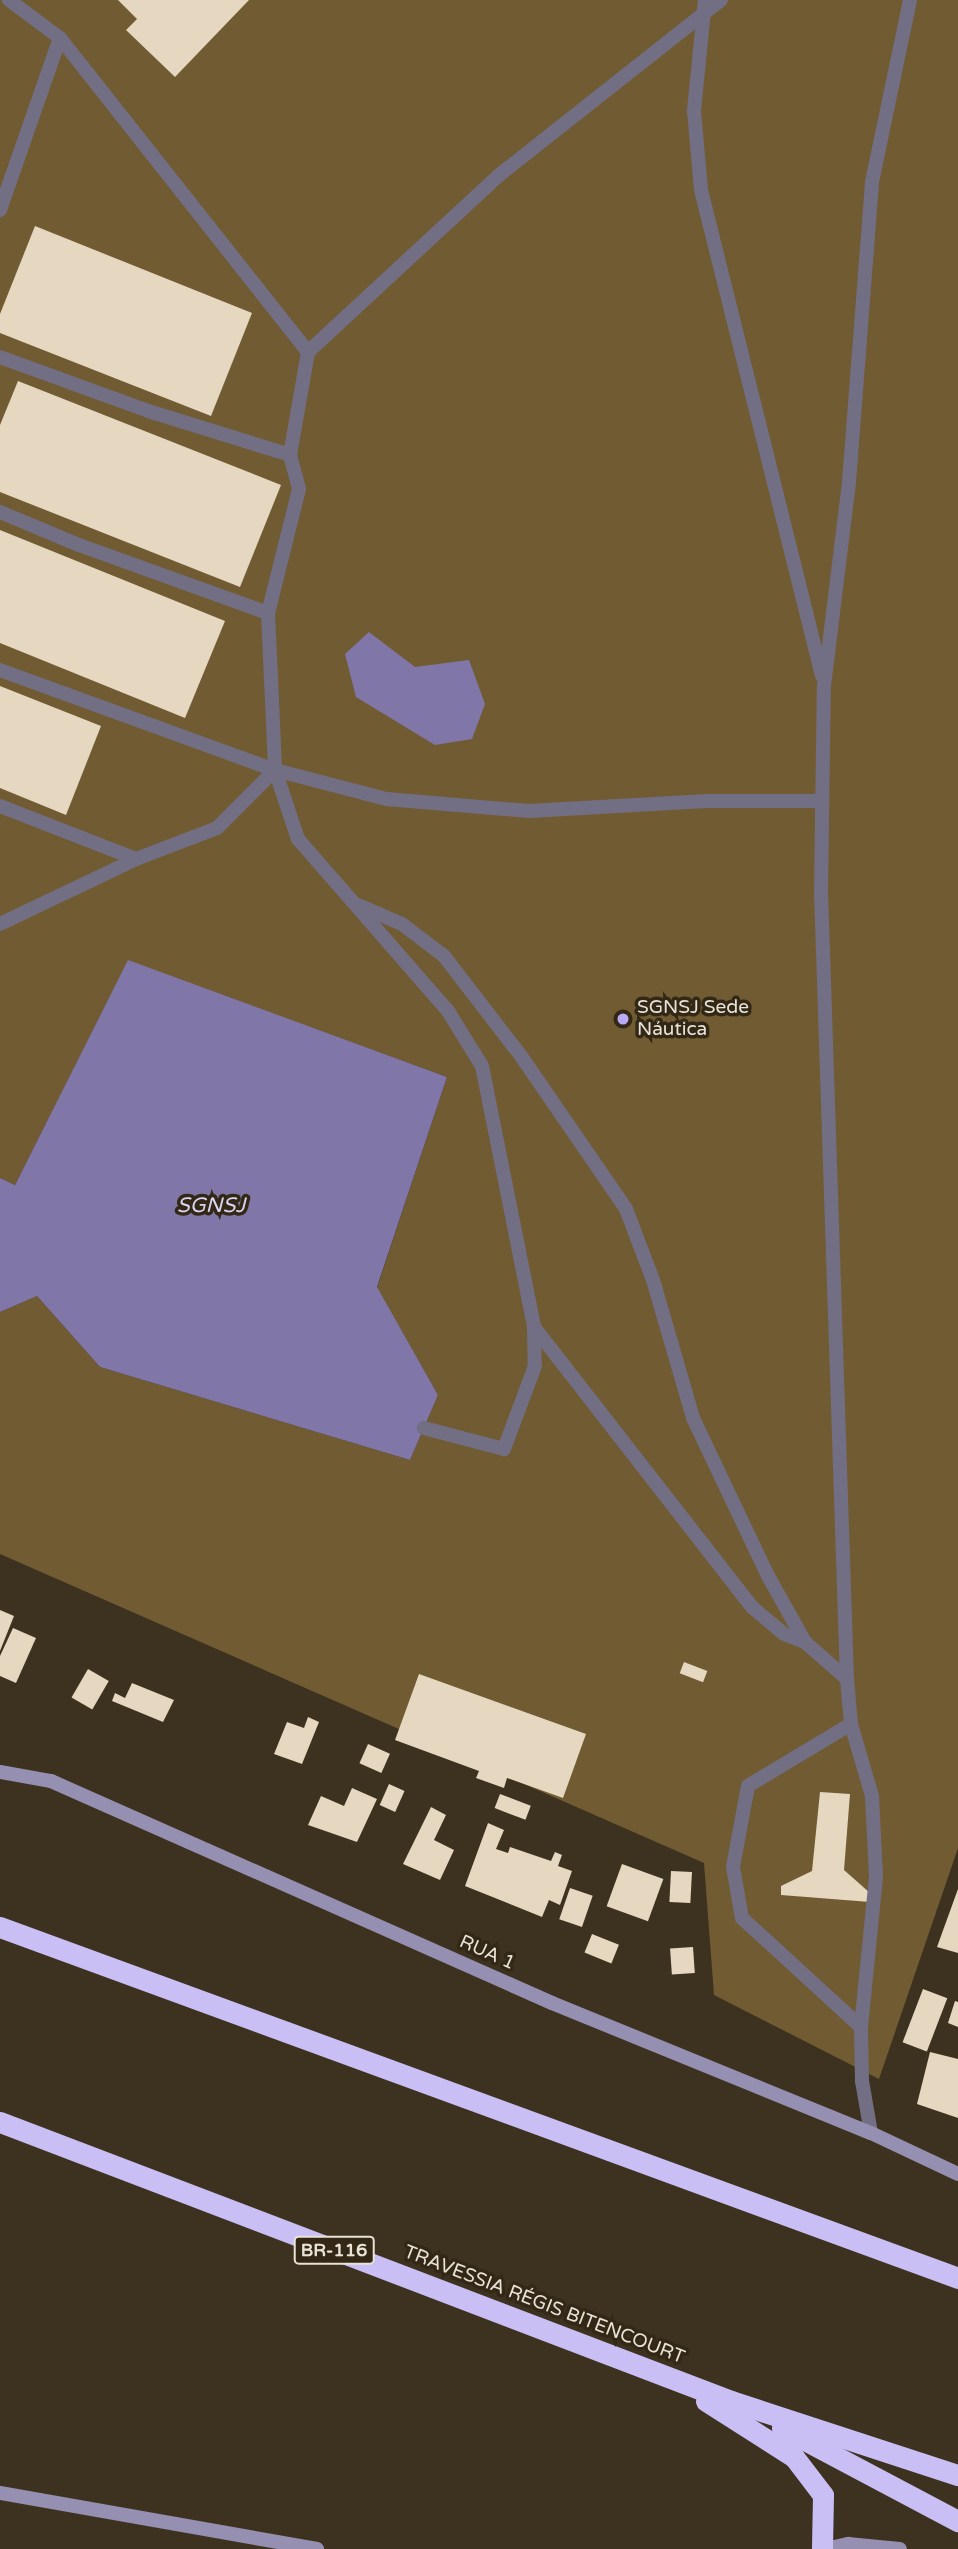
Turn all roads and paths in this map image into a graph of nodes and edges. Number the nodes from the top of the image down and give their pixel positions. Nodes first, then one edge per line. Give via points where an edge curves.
1 (9, 0) edge
2 (721, 0) edge
3 (909, 0) edge
4 (705, 6) edge
5 (60, 38) junction
6 (0, 210) edge
7 (308, 352) junction
8 (0, 357) edge
9 (290, 455) junction
10 (0, 512) edge
11 (268, 613) junction
12 (0, 670) edge
13 (824, 686) junction
14 (275, 771) junction
15 (822, 801) junction
16 (0, 806) edge
17 (136, 859) junction
18 (354, 903) junction
19 (0, 924) edge
20 (534, 1326) junction
21 (424, 1428) dead end
22 (805, 1642) junction
23 (847, 1679) junction
24 (851, 1724) junction
25 (0, 1772) edge
26 (0, 1927) edge
27 (861, 2027) junction
28 (0, 2122) edge
29 (871, 2133) junction
30 (958, 2174) edge
31 (958, 2278) edge
32 (669, 2378) junction
33 (731, 2401) junction
34 (958, 2475) edge
35 (0, 2493) edge
36 (958, 2521) edge
37 (317, 2549) edge
38 (824, 2549) edge
39 (900, 2549) edge

1 - 5 lane
2 - 4 lane
3 - 13 lane via 872,182 849,482
4 - 7 lane via 498,176
4 - 13 lane via 694,111 701,190
5 - 6 lane
5 - 7 lane
7 - 9 lane
8 - 9 lane via 148,411
9 - 11 lane via 299,489
10 - 11 lane
11 - 14 lane
12 - 14 lane
13 - 15 lane
14 - 15 lane via 386,799 529,811 707,801
14 - 17 lane via 217,828
14 - 18 lane via 298,839
15 - 23 lane via 821,891
16 - 17 lane
17 - 19 lane
18 - 20 lane via 448,1011 482,1066
18 - 22 lane via 402,924 444,956 521,1056 626,1209 653,1280 693,1418 768,1576
20 - 21 lane via 535,1366 504,1448
20 - 22 lane via 753,1608 784,1634
22 - 23 lane
23 - 24 lane
24 - 27 lane via 872,1796 876,1876
24 - 27 lane via 748,1786 733,1867 742,1918
25 - 29 street, RUA 1 via 51,1781 552,2003
26 - 31 highway
27 - 29 lane via 862,2081
28 - 32 highway, TRAVESSIA RÉGIS BITENCOURT / BR-116
29 - 30 street, RUA 1
32 - 33 highway, TRAVESSIA RÉGIS BITENCOURT / BR-116
32 - 38 highway via 794,2458 823,2495
33 - 34 highway, TRAVESSIA RÉGIS BITENCOURT / BR-116
33 - 36 highway
35 - 37 street
38 - 39 street via 875,2544

